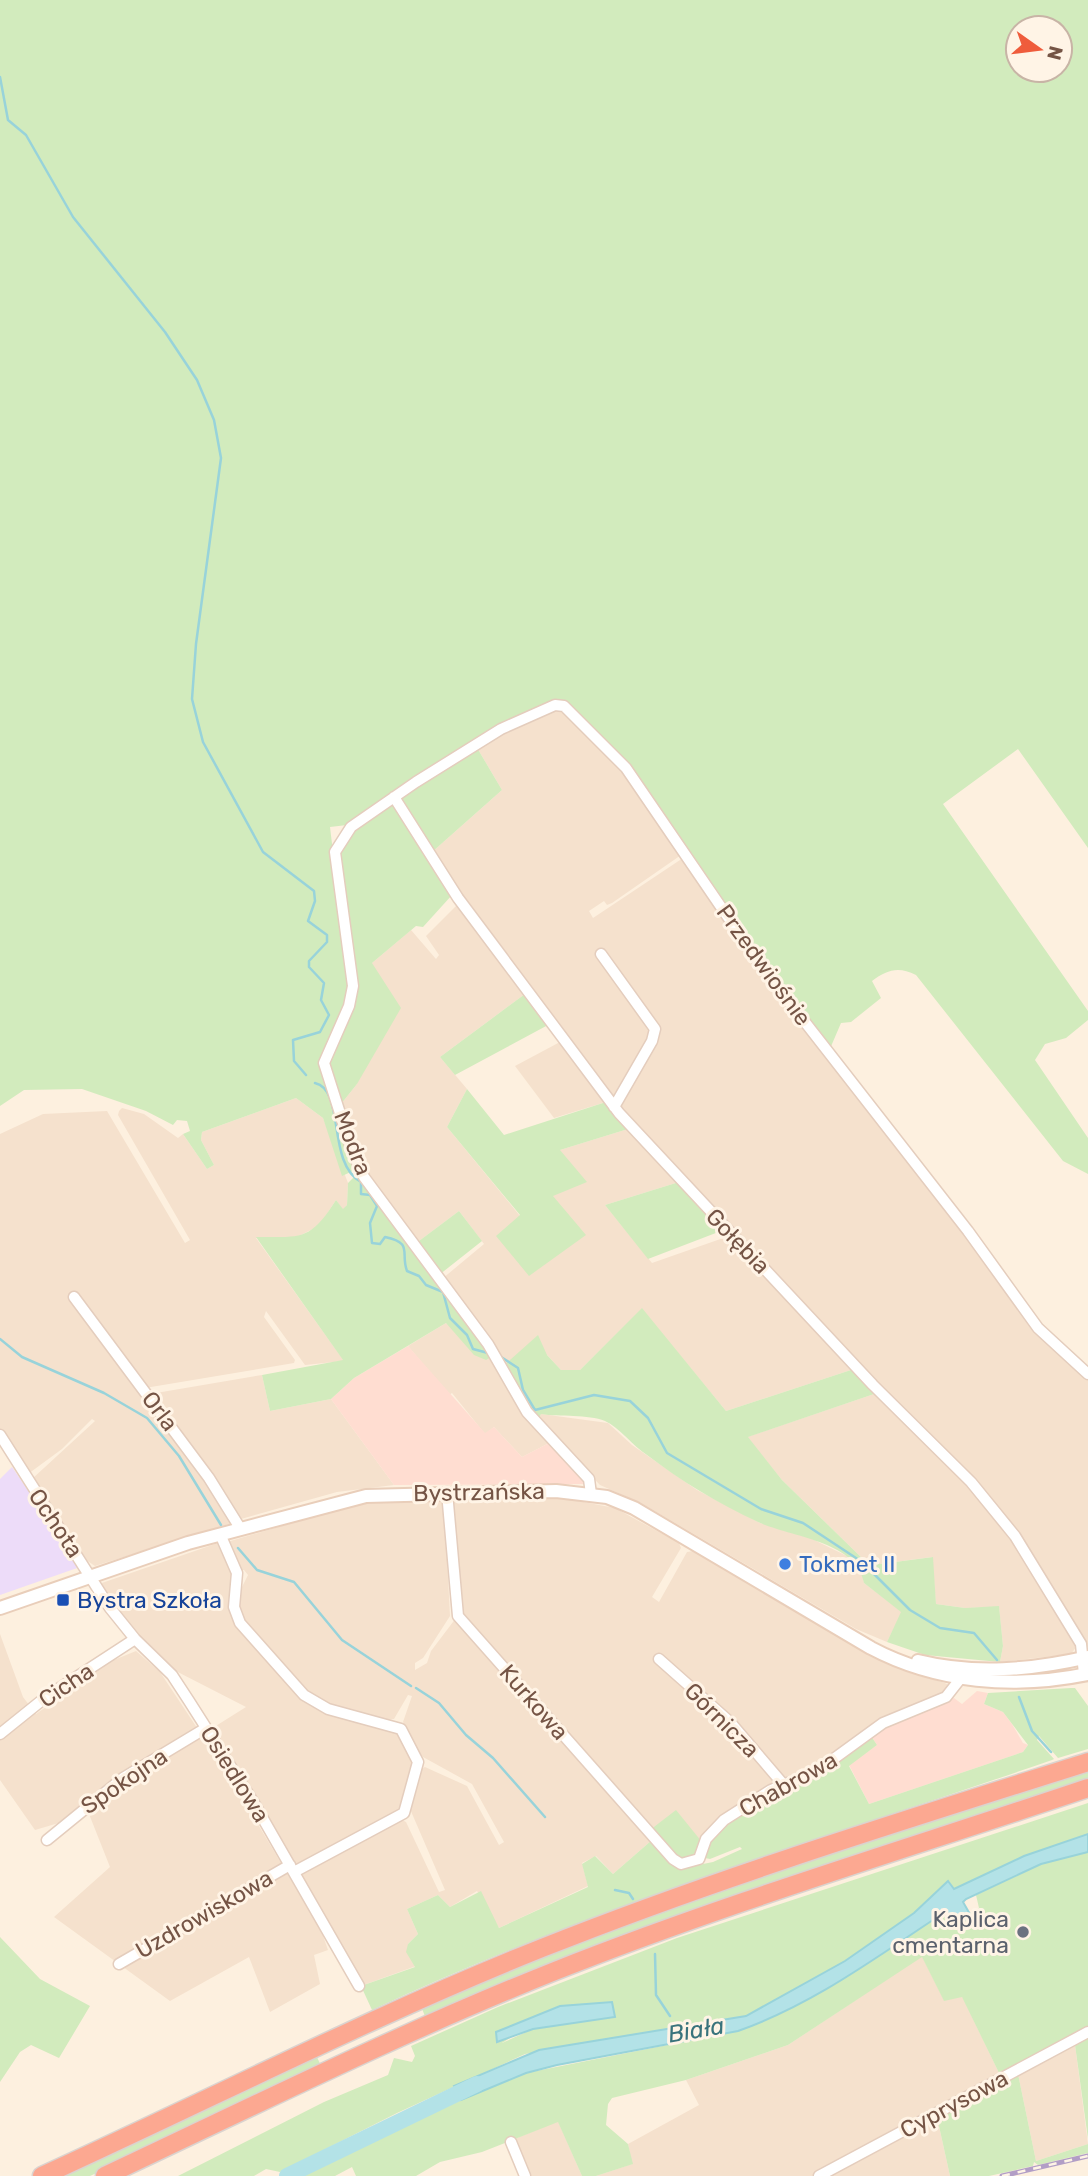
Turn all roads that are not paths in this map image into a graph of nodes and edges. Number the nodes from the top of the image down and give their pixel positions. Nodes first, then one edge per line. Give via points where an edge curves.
1 (394, 797) junction
2 (601, 954) dead end
3 (614, 1107) junction
4 (74, 1297) dead end
5 (1088, 1374) edge
6 (0, 1435) edge
7 (447, 1492) junction
8 (591, 1494) junction
9 (240, 1528) junction
10 (220, 1534) junction
11 (90, 1576) junction
12 (0, 1608) edge
13 (135, 1639) junction
14 (1086, 1658) edge
15 (659, 1659) dead end
16 (965, 1674) junction
17 (1086, 1674) edge
18 (206, 1728) junction
19 (0, 1734) edge
20 (1088, 1762) edge
21 (783, 1784) junction
22 (1088, 1788) edge
23 (47, 1840) dead end
24 (699, 1859) joint
25 (292, 1868) junction
26 (119, 1964) dead end
27 (359, 1986) dead end
28 (1088, 2032) edge
29 (511, 2143) dead end
30 (42, 2176) edge
31 (105, 2176) edge
32 (525, 2176) edge
33 (819, 2176) edge

1 - 3 street, Gołębia via 458,898
1 - 5 street, Przedwiośnie via 501,729 548,708 564,706 626,768 762,967 1038,1328
1 - 8 street, Modra via 351,827 335,852 353,986 324,1063 360,1170 491,1349 527,1412 589,1479
2 - 3 street via 655,1029
3 - 14 street, Gołębia via 873,1385 971,1482 1036,1565
4 - 9 street, Orla via 160,1409
6 - 11 street, Ochota
7 - 8 main road, Bystrzańska
7 - 9 main road, Bystrzańska via 350,1498
7 - 24 street, Kurkowa via 458,1615 673,1859 686,1864
8 - 16 main road, Bystrzańska via 634,1508 912,1668
9 - 10 main road, Bystrzańska
10 - 11 main road, Bystrzańska
10 - 25 street, Uzdrowiskowa via 237,1573 237,1614 272,1660 312,1701 401,1730 417,1756 404,1813
11 - 12 main road, Bystrzańska
11 - 13 street, Osiedlowa
13 - 18 street, Osiedlowa via 172,1675
13 - 19 street, Cicha via 46,1697
14 - 16 main road, Bystrzańska
14 - 17 street, Gołębia
15 - 21 street, Górnicza via 738,1730
16 - 17 main road, Bystrzańska via 1025,1681
16 - 21 street, Chabrowa via 946,1697 883,1723 817,1771
18 - 23 street, Spokojna via 123,1778
18 - 25 street, Osiedlowa
20 - 30 highway via 678,1897 542,1948
21 - 24 street, Chabrowa via 713,1830
22 - 31 highway via 565,1967 421,2028
25 - 26 street, Uzdrowiskowa
25 - 27 street, Osiedlowa
28 - 33 street, Cyprysowa
29 - 32 street

